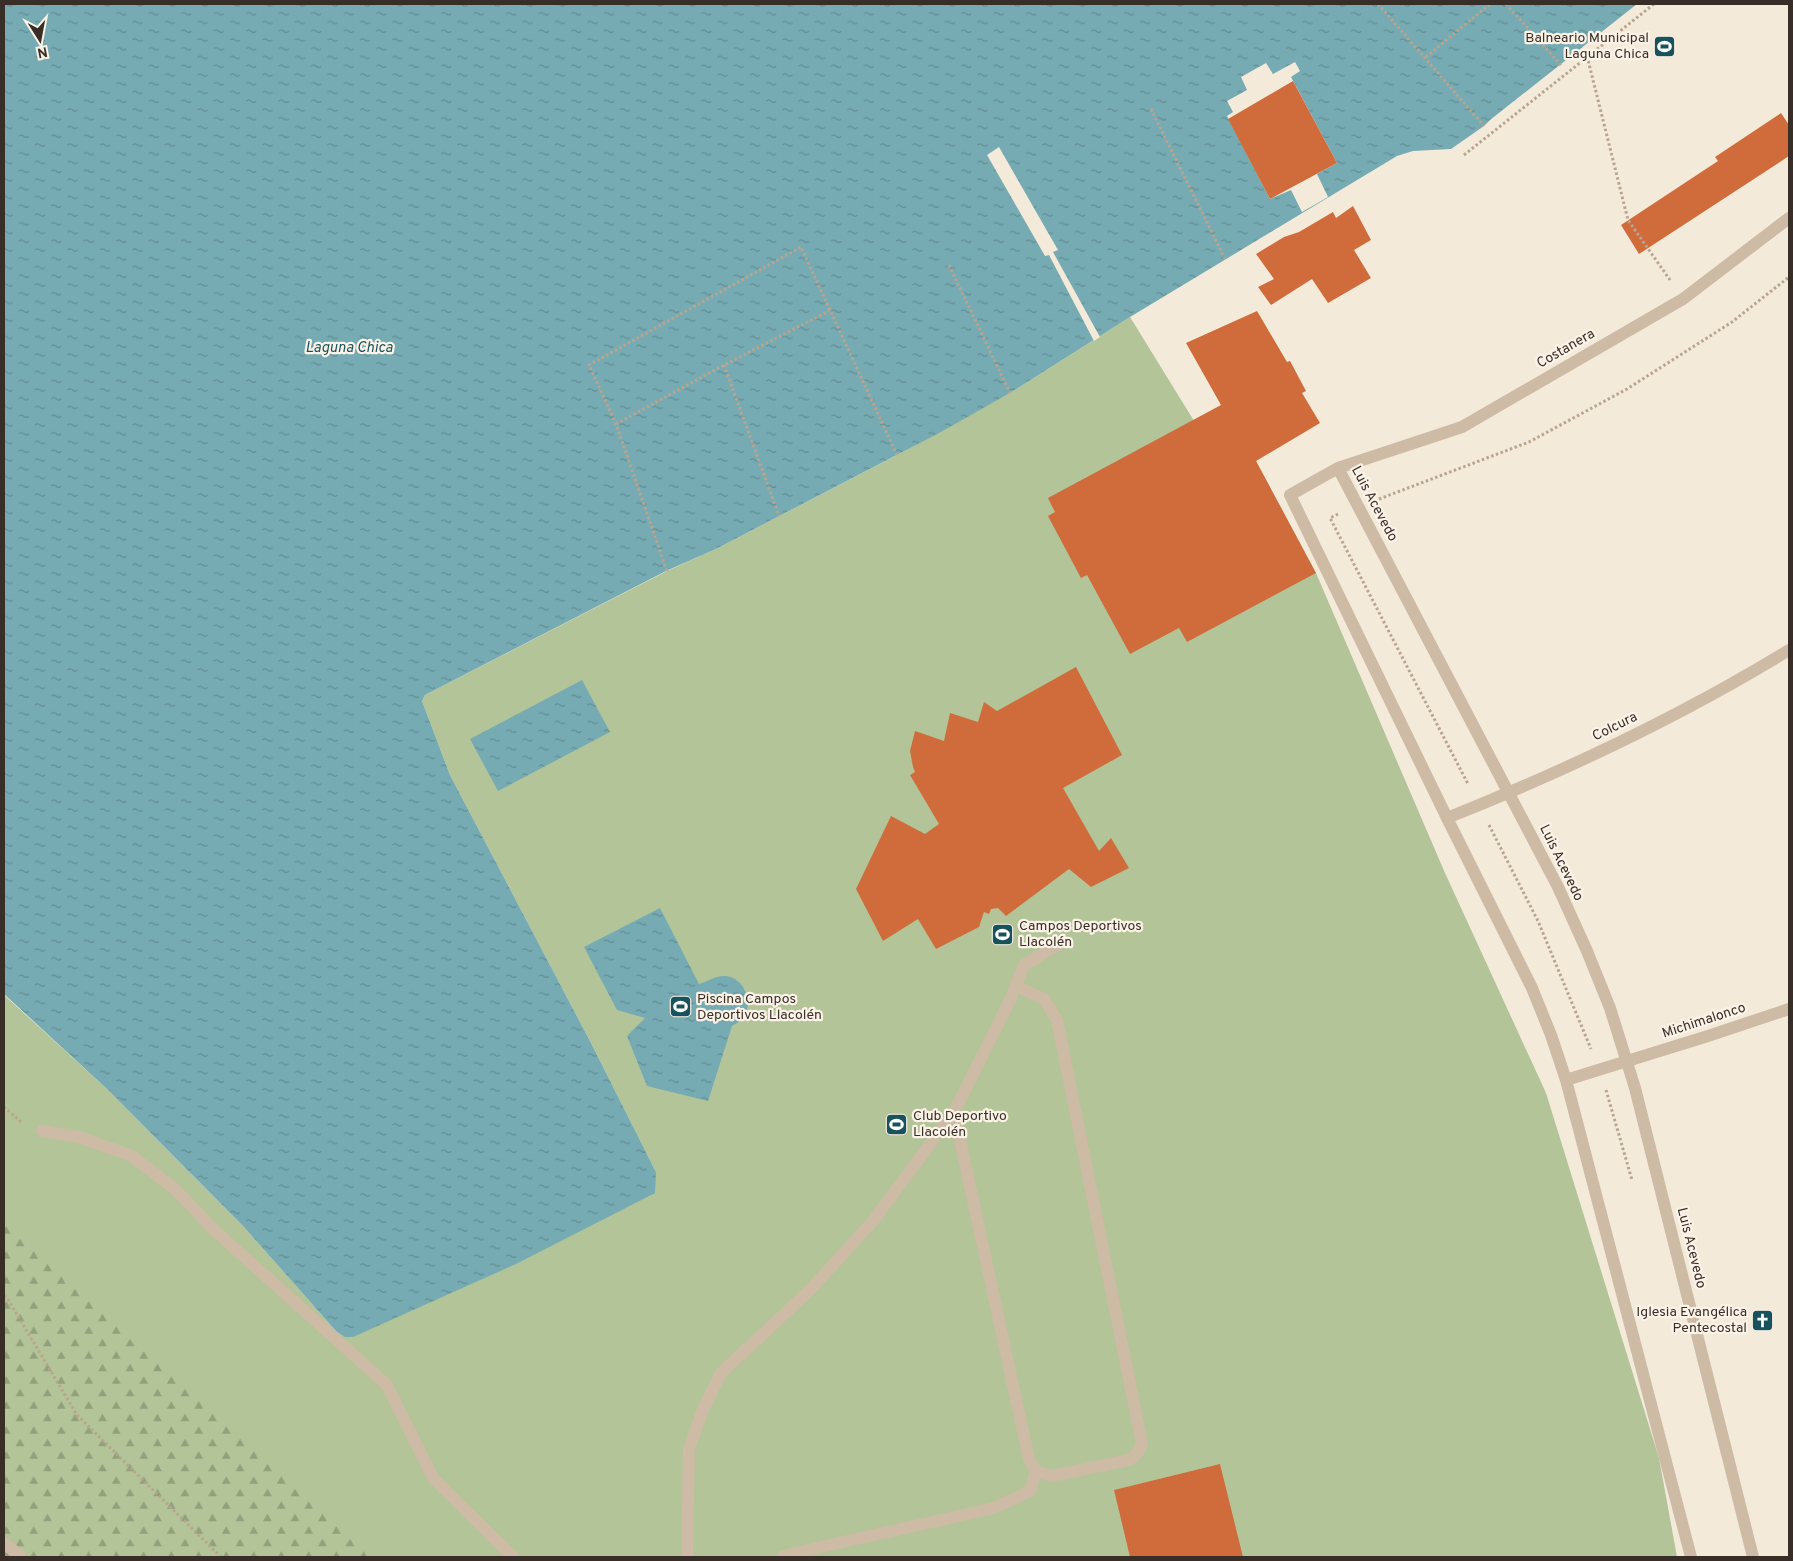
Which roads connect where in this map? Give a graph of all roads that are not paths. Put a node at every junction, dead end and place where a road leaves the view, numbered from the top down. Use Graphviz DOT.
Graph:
graph roads {
  1 [pos="1789,218"];
  2 [pos="1338,468"];
  3 [pos="1789,650"];
  4 [pos="1509,792"];
  5 [pos="1447,818"];
  6 [pos="1061,943"];
  7 [pos="1016,986"];
  8 [pos="1789,1008"];
  9 [pos="1628,1061"];
  10 [pos="1566,1080"];
  11 [pos="954,1112"];
  12 [pos="42,1131"];
  13 [pos="1036,1471"];
  14 [pos="4,1543"];
  15 [pos="21,1557"];
  16 [pos="513,1557"];
  17 [pos="687,1557"];
  18 [pos="782,1557"];
  19 [pos="1691,1557"];
  20 [pos="1753,1557"];
  1 -- 2 [label="street, Costanera"];
  2 -- 4 [label="street, Luis Acevedo"];
  2 -- 5 [label="street, Luis Acevedo"];
  3 -- 4 [label="street, Colcura"];
  4 -- 5 [label="street, Colcura"];
  4 -- 9 [label="street, Luis Acevedo"];
  5 -- 10 [label="street, Luis Acevedo"];
  6 -- 7 [label="street"];
  7 -- 11 [label="street"];
  7 -- 13 [label="street"];
  8 -- 9 [label="street, Michimalonco"];
  9 -- 10 [label="street, Michimalonco"];
  9 -- 20 [label="street, Luis Acevedo"];
  10 -- 19 [label="street, Luis Acevedo"];
  11 -- 13 [label="street"];
  11 -- 17 [label="street"];
  12 -- 16 [label="street"];
  13 -- 18 [label="street"];
  14 -- 15 [label="street"];
}
